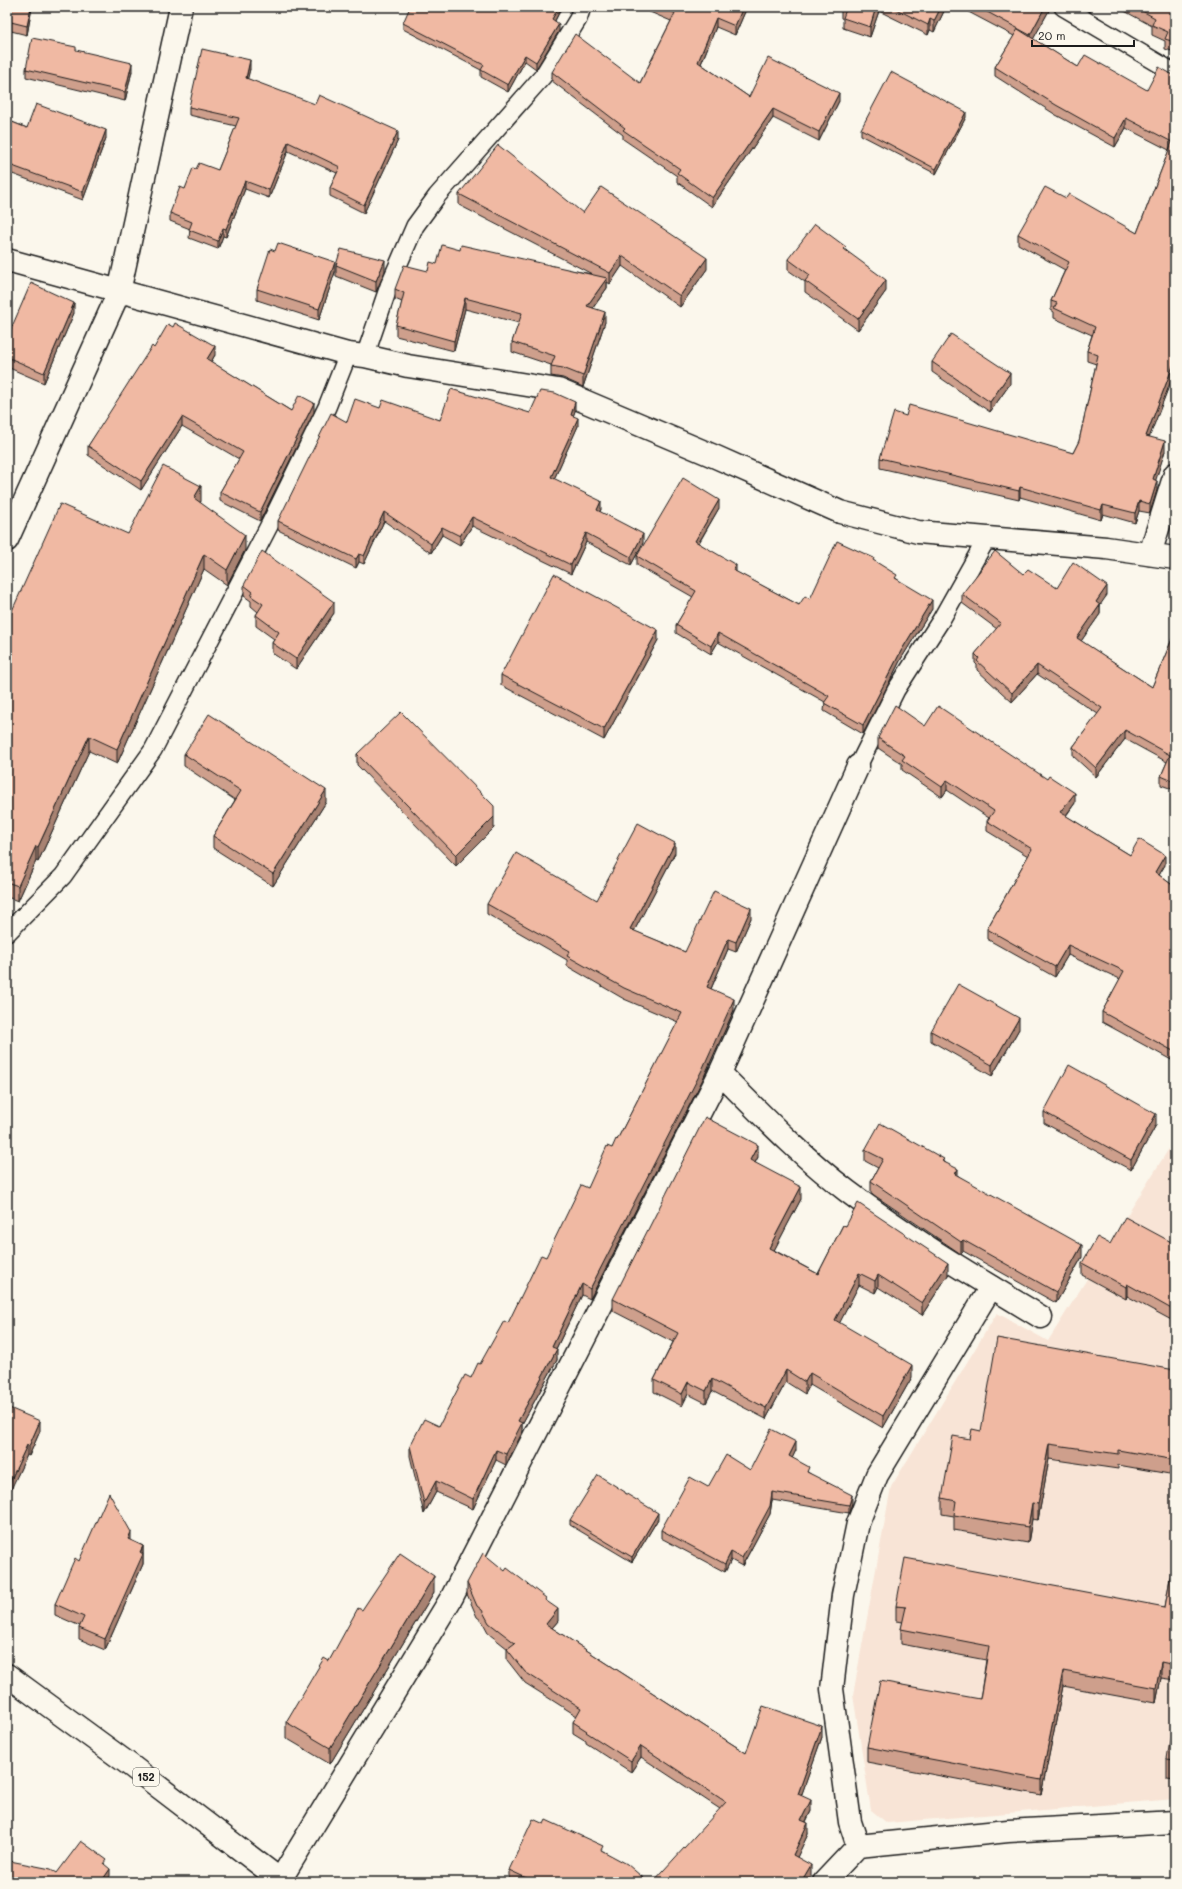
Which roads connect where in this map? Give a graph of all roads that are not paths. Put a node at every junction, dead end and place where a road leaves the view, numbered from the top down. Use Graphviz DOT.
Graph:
graph roads {
  1 [pos="181,7"];
  2 [pos="582,7"];
  3 [pos="1063,7"];
  4 [pos="1175,73"];
  5 [pos="7,260"];
  6 [pos="119,292"];
  7 [pos="357,355"];
  8 [pos="1175,474"];
  9 [pos="987,538"];
  10 [pos="7,540"];
  11 [pos="1150,554"];
  12 [pos="1175,558"];
  13 [pos="858,766"];
  14 [pos="7,933"];
  15 [pos="720,1073"];
  16 [pos="991,1287"];
  17 [pos="1041,1317"];
  18 [pos="7,1675"];
  19 [pos="1175,1822"];
  20 [pos="858,1846"];
  21 [pos="281,1881"];
  22 [pos="824,1882"];
  1 -- 6 [label="main road"];
  2 -- 7 [label="lane"];
  3 -- 4 [label="lane"];
  5 -- 6 [label="main road"];
  6 -- 7 [label="main road"];
  6 -- 10 [label="main road"];
  7 -- 9 [label="main road"];
  7 -- 14 [label="lane"];
  8 -- 11 [label="main road"];
  9 -- 11 [label="main road"];
  9 -- 13 [label="lane"];
  11 -- 12 [label="main road"];
  13 -- 15 [label="main road"];
  15 -- 16 [label="main road"];
  15 -- 21 [label="main road"];
  16 -- 17 [label="main road"];
  16 -- 20 [label="main road"];
  18 -- 21 [label="main road, 152"];
  19 -- 20 [label="main road"];
  20 -- 22 [label="main road"];
}
